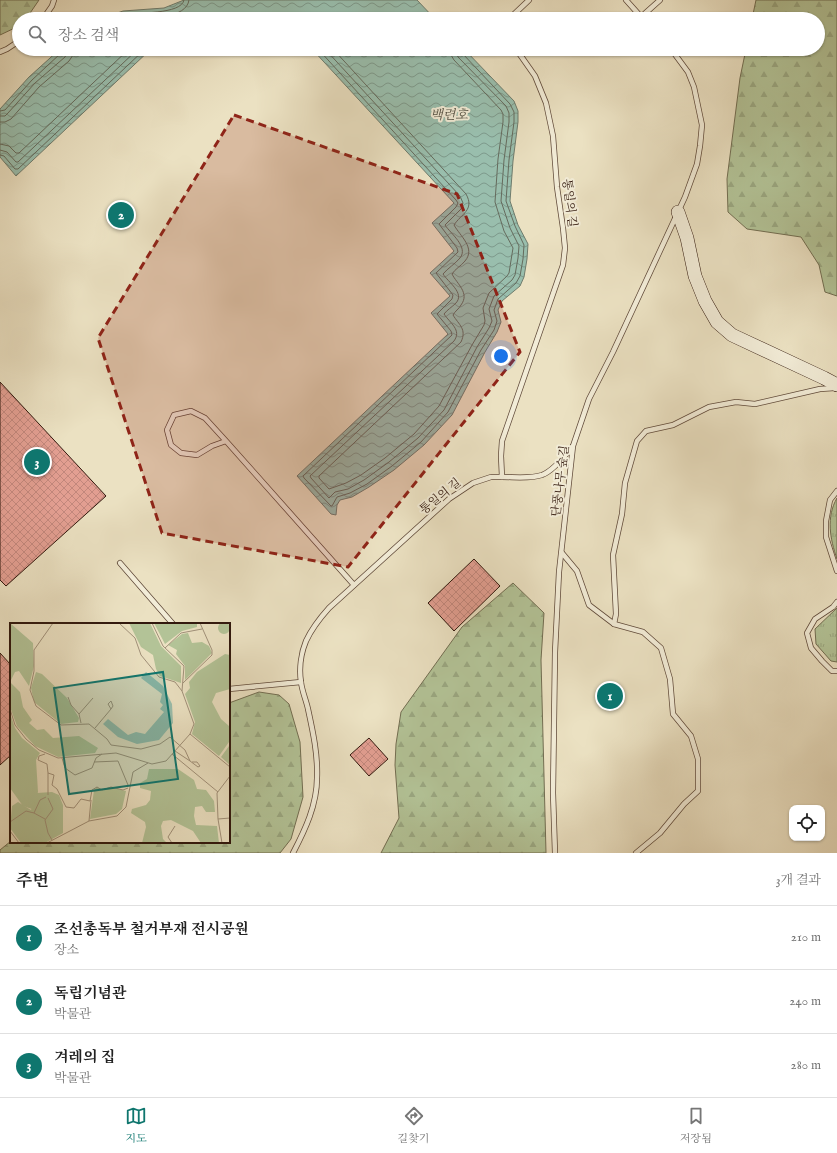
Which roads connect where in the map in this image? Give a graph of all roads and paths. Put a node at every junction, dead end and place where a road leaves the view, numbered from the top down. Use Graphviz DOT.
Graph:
graph roads {
  1 [pos="54,0"];
  2 [pos="529,0"];
  3 [pos="626,0"];
  4 [pos="660,0"];
  5 [pos="48,12"];
  6 [pos="516,12"];
  7 [pos="637,12"];
  8 [pos="648,12"];
  9 [pos="12,46"];
  10 [pos="0,52"];
  11 [pos="521,56"];
  12 [pos="676,56"];
  13 [pos="678,212"];
  14 [pos="837,387"];
  15 [pos="226,441"];
  16 [pos="573,446"];
  17 [pos="502,477"];
  18 [pos="837,491"];
  19 [pos="562,553"];
  20 [pos="120,563"];
  21 [pos="837,571"];
  22 [pos="354,585"];
  23 [pos="837,602"];
  24 [pos="172,623"];
  25 [pos="614,624"];
  26 [pos="837,671"];
  27 [pos="300,682"];
  28 [pos="230,688"];
  29 [pos="293,853"];
  30 [pos="555,853"];
  31 [pos="636,853"];
  1 -- 5 [label="lane"];
  2 -- 6 [label="lane"];
  3 -- 7 [label="lane"];
  4 -- 8 [label="lane"];
  9 -- 10 [label="lane"];
  11 -- 17 [label="lane, 통일의 길"];
  12 -- 13 [label="lane, 단풍나무 숲길"];
  13 -- 14 [label="street"];
  13 -- 16 [label="lane, 단풍나무 숲길"];
  14 -- 25 [label="lane"];
  15 -- 15 [label="lane"];
  15 -- 22 [label="lane"];
  16 -- 17 [label="lane"];
  16 -- 19 [label="lane, 단풍나무 숲길"];
  17 -- 22 [label="lane, 통일의 길"];
  18 -- 21 [label="lane"];
  19 -- 25 [label="lane"];
  19 -- 30 [label="lane, 단풍나무 숲길"];
  20 -- 24 [label="lane"];
  22 -- 27 [label="lane, 통일의 길"];
  23 -- 26 [label="lane"];
  25 -- 31 [label="lane"];
  27 -- 28 [label="lane"];
  27 -- 29 [label="lane, 통일의 길"];
}
